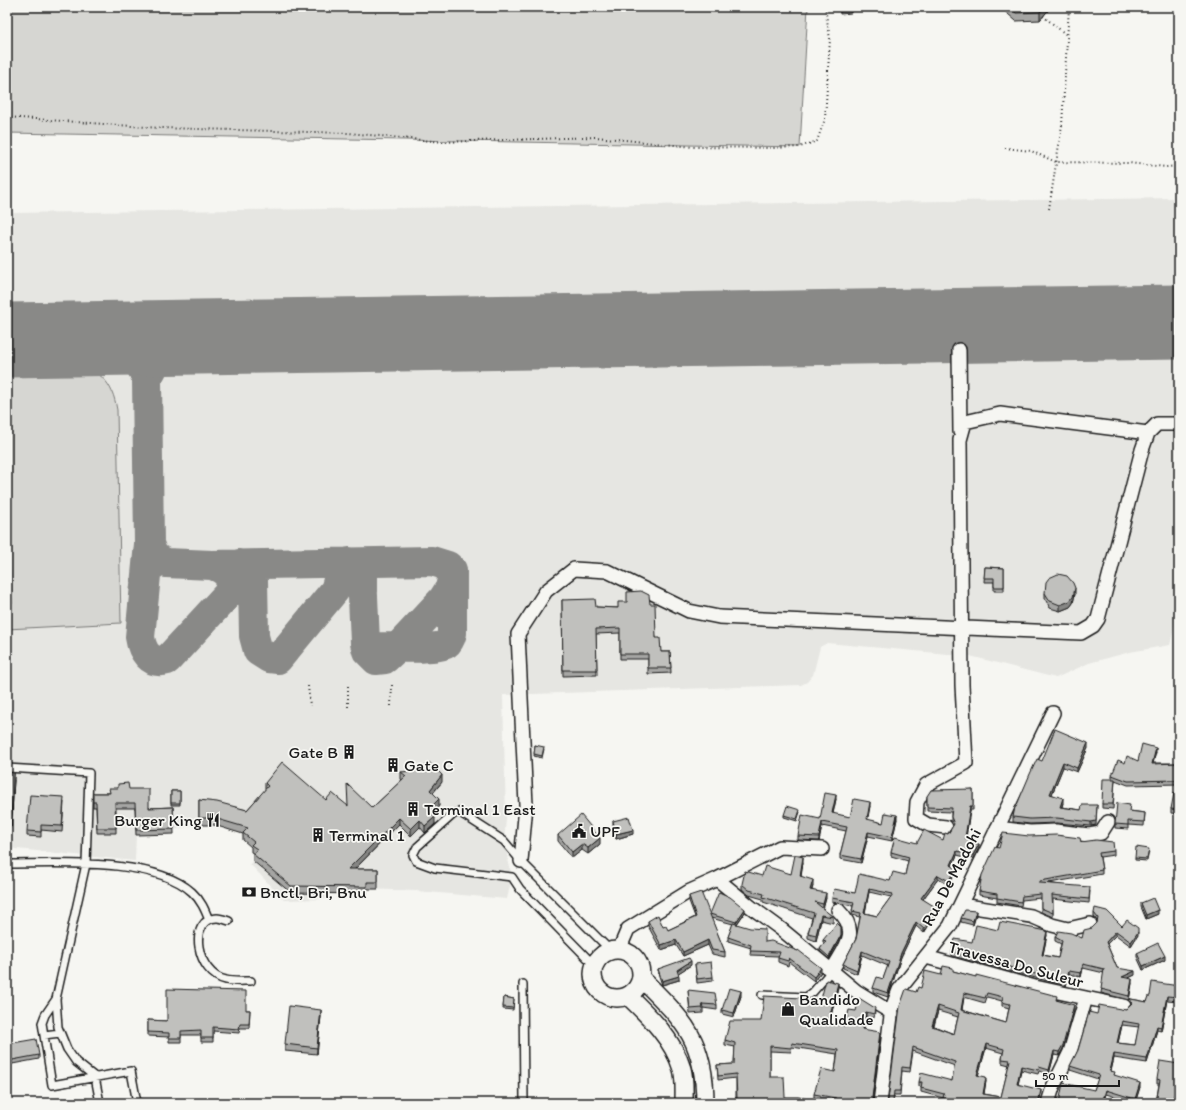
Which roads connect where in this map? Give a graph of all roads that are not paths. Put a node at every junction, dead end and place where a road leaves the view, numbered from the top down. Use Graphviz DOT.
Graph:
graph roads {
  1 [pos="959,350"];
  2 [pos="1179,424"];
  3 [pos="1148,433"];
  4 [pos="960,440"];
  5 [pos="962,628"];
  6 [pos="1053,713"];
  7 [pos="7,768"];
  8 [pos="1108,822"];
  9 [pos="946,828"];
  10 [pos="998,828"];
  11 [pos="822,849"];
  12 [pos="521,862"];
  13 [pos="7,864"];
  14 [pos="86,864"];
  15 [pos="717,879"];
  16 [pos="961,905"];
  17 [pos="838,910"];
  18 [pos="209,920"];
  19 [pos="229,921"];
  20 [pos="1090,924"];
  21 [pos="615,950"];
  22 [pos="926,957"];
  23 [pos="594,965"];
  24 [pos="832,970"];
  25 [pos="641,978"];
  26 [pos="251,981"];
  27 [pos="523,984"];
  28 [pos="762,994"];
  29 [pos="628,996"];
  30 [pos="1086,998"];
  31 [pos="56,999"];
  32 [pos="1124,1006"];
  33 [pos="892,1013"];
  34 [pos="60,1033"];
  35 [pos="44,1035"];
  36 [pos="95,1077"];
  37 [pos="100,1103"];
  38 [pos="136,1103"];
  39 [pos="524,1103"];
  40 [pos="684,1103"];
  41 [pos="705,1103"];
  42 [pos="880,1103"];
  43 [pos="1048,1103"];
  1 -- 4 [label="street"];
  2 -- 3 [label="street"];
  3 -- 4 [label="street"];
  3 -- 5 [label="street"];
  4 -- 5 [label="street"];
  5 -- 9 [label="street"];
  5 -- 12 [label="street"];
  6 -- 10 [label="street, Rua De Madohi"];
  7 -- 14 [label="lane"];
  8 -- 10 [label="street"];
  10 -- 16 [label="street, Rua De Madohi"];
  11 -- 15 [label="street"];
  12 -- 21 [label="lane"];
  12 -- 23 [label="lane"];
  13 -- 14 [label="lane"];
  14 -- 18 [label="lane"];
  14 -- 31 [label="lane"];
  15 -- 21 [label="street"];
  15 -- 24 [label="street"];
  16 -- 20 [label="street"];
  16 -- 22 [label="street, Rua De Madohi"];
  17 -- 24 [label="street"];
  18 -- 19 [label="lane"];
  18 -- 26 [label="lane"];
  21 -- 23 [label="street"];
  21 -- 25 [label="street"];
  22 -- 30 [label="street, Travessa Do Suleur"];
  22 -- 33 [label="street, Rua De Madohi"];
  23 -- 29 [label="street"];
  24 -- 28 [label="lane"];
  24 -- 33 [label="street"];
  25 -- 29 [label="street"];
  25 -- 41 [label="street"];
  27 -- 39 [label="lane"];
  29 -- 40 [label="street"];
  30 -- 32 [label="street"];
  30 -- 43 [label="street, Travessa Do Suleur"];
  31 -- 34 [label="lane"];
  31 -- 35 [label="lane"];
  33 -- 42 [label="street, Rua De Madohi"];
  34 -- 35 [label="lane"];
  34 -- 36 [label="lane"];
  35 -- 36 [label="lane"];
  36 -- 37 [label="lane"];
  36 -- 38 [label="lane"];
}
